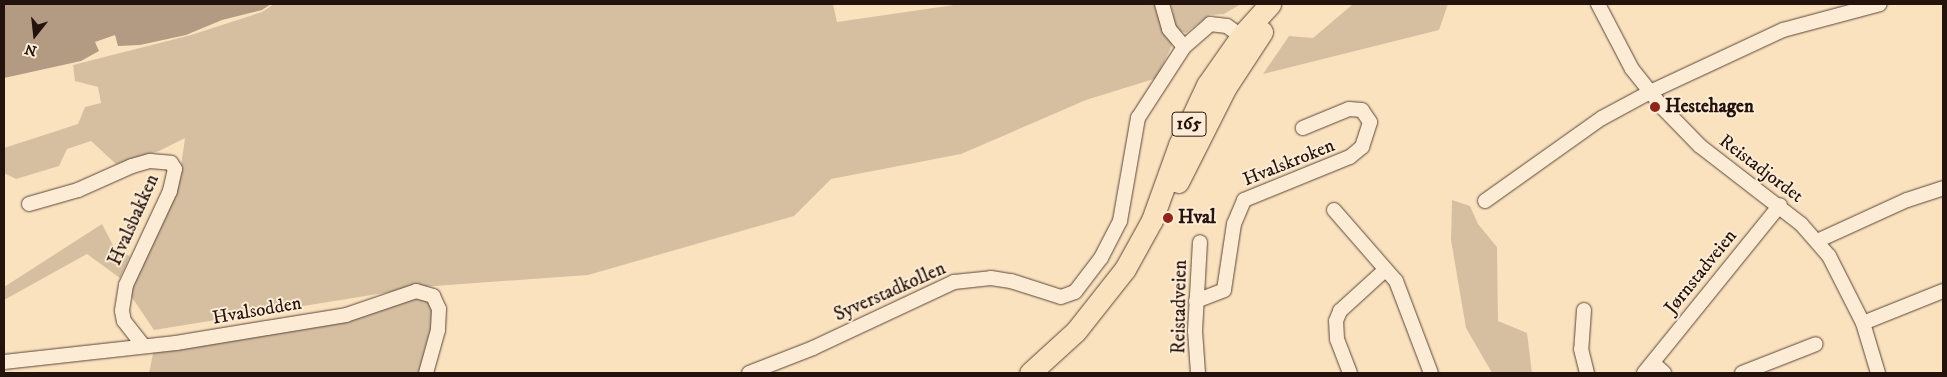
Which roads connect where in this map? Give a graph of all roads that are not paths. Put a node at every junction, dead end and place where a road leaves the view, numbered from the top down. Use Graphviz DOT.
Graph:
graph roads {
  1 [pos="1162,4"];
  2 [pos="1270,4"];
  3 [pos="1283,4"];
  4 [pos="1598,4"];
  5 [pos="1880,4"];
  6 [pos="1247,40"];
  7 [pos="1184,47"];
  8 [pos="1650,92"];
  9 [pos="1303,128"];
  10 [pos="1943,188"];
  11 [pos="1485,201"];
  12 [pos="29,204"];
  13 [pos="1780,206"];
  14 [pos="1334,210"];
  15 [pos="1817,241"];
  16 [pos="1200,242"];
  17 [pos="1386,270"];
  18 [pos="1943,291"];
  19 [pos="1196,301"];
  20 [pos="1584,310"];
  21 [pos="1863,323"];
  22 [pos="1816,344"];
  23 [pos="143,345"];
  24 [pos="4,362"];
  25 [pos="1648,368"];
  26 [pos="426,373"];
  27 [pos="749,373"];
  28 [pos="1030,373"];
  29 [pos="1198,373"];
  30 [pos="1350,373"];
  31 [pos="1431,373"];
  32 [pos="1587,373"];
  33 [pos="1664,373"];
  34 [pos="1742,373"];
  35 [pos="1878,373"];
  1 -- 7 [label="street"];
  2 -- 6 [label="main road, 165"];
  3 -- 6 [label="main road, 165"];
  4 -- 8 [label="street, Reistadjordet"];
  5 -- 8 [label="street"];
  6 -- 7 [label="street, Syverstadkollen"];
  6 -- 28 [label="main road, 165"];
  7 -- 27 [label="street, Syverstadkollen"];
  8 -- 11 [label="street"];
  8 -- 13 [label="street, Reistadjordet"];
  9 -- 19 [label="street, Hvalskroken"];
  10 -- 15 [label="street"];
  12 -- 23 [label="street, Hvalsbakken"];
  13 -- 15 [label="street, Reistadjordet"];
  13 -- 25 [label="street, Jørnstadveien"];
  14 -- 17 [label="street"];
  15 -- 21 [label="street, Reistadjordet"];
  16 -- 19 [label="street, Reistadveien"];
  17 -- 30 [label="street"];
  17 -- 31 [label="street"];
  18 -- 21 [label="street"];
  19 -- 29 [label="street, Reistadveien"];
  20 -- 32 [label="street"];
  21 -- 35 [label="street, Reistadjordet"];
  22 -- 34 [label="street"];
  23 -- 24 [label="street, Hvalsodden"];
  23 -- 26 [label="street, Hvalsodden"];
  25 -- 33 [label="street, Jørnstadveien"];
}
